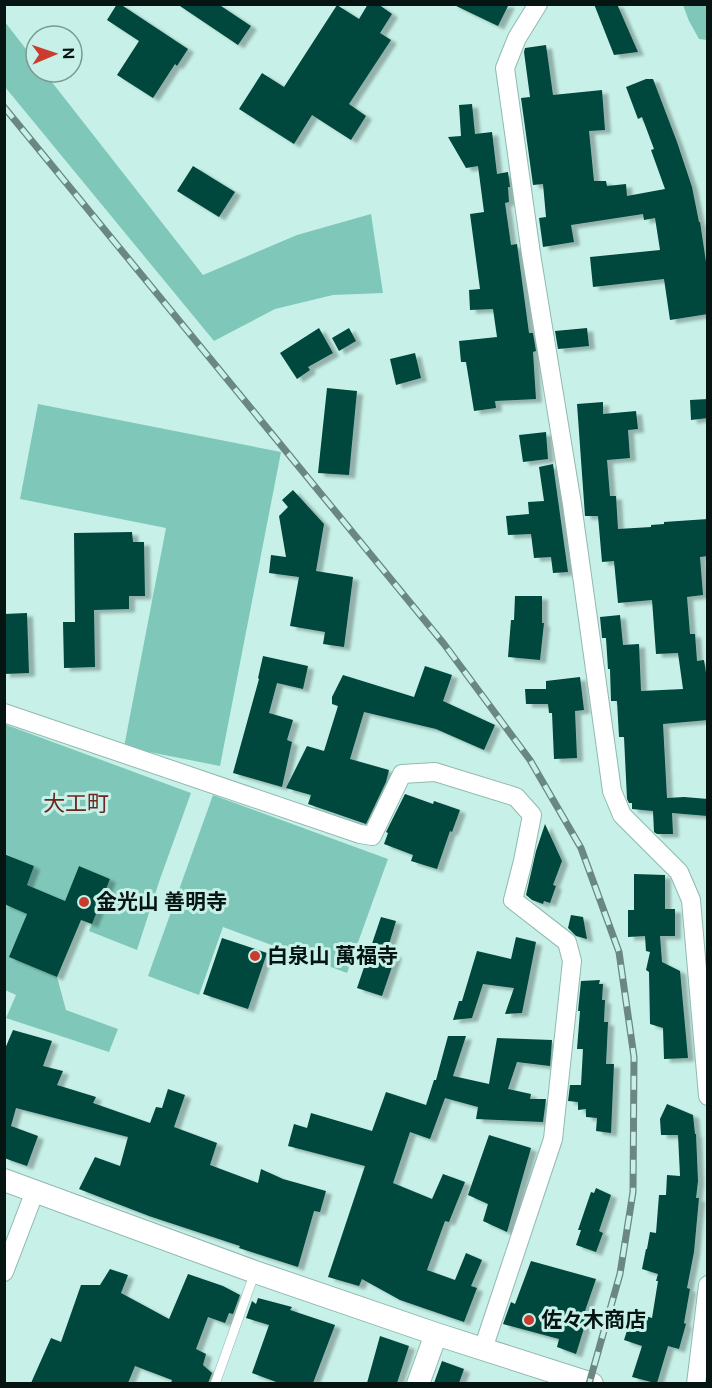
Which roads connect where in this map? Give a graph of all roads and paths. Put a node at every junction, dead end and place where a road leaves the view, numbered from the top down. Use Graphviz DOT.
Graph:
graph roads {
  1 [pos="538,4"];
  2 [pos="4,713"];
  3 [pos="708,1096"];
  4 [pos="4,1180"];
  5 [pos="35,1191"];
  6 [pos="4,1272"];
  7 [pos="255,1272"];
  8 [pos="708,1285"];
  9 [pos="436,1334"];
  10 [pos="483,1349"];
  11 [pos="215,1383"];
  12 [pos="418,1383"];
  13 [pos="592,1383"];
  14 [pos="696,1383"];
  1 -- 3 [label="street"];
  2 -- 10 [label="street"];
  4 -- 5 [label="street"];
  5 -- 6 [label="street"];
  5 -- 7 [label="street"];
  7 -- 9 [label="street"];
  7 -- 11 [label="lane"];
  8 -- 14 [label="street"];
  9 -- 10 [label="street"];
  9 -- 12 [label="street"];
  10 -- 13 [label="street"];
}
